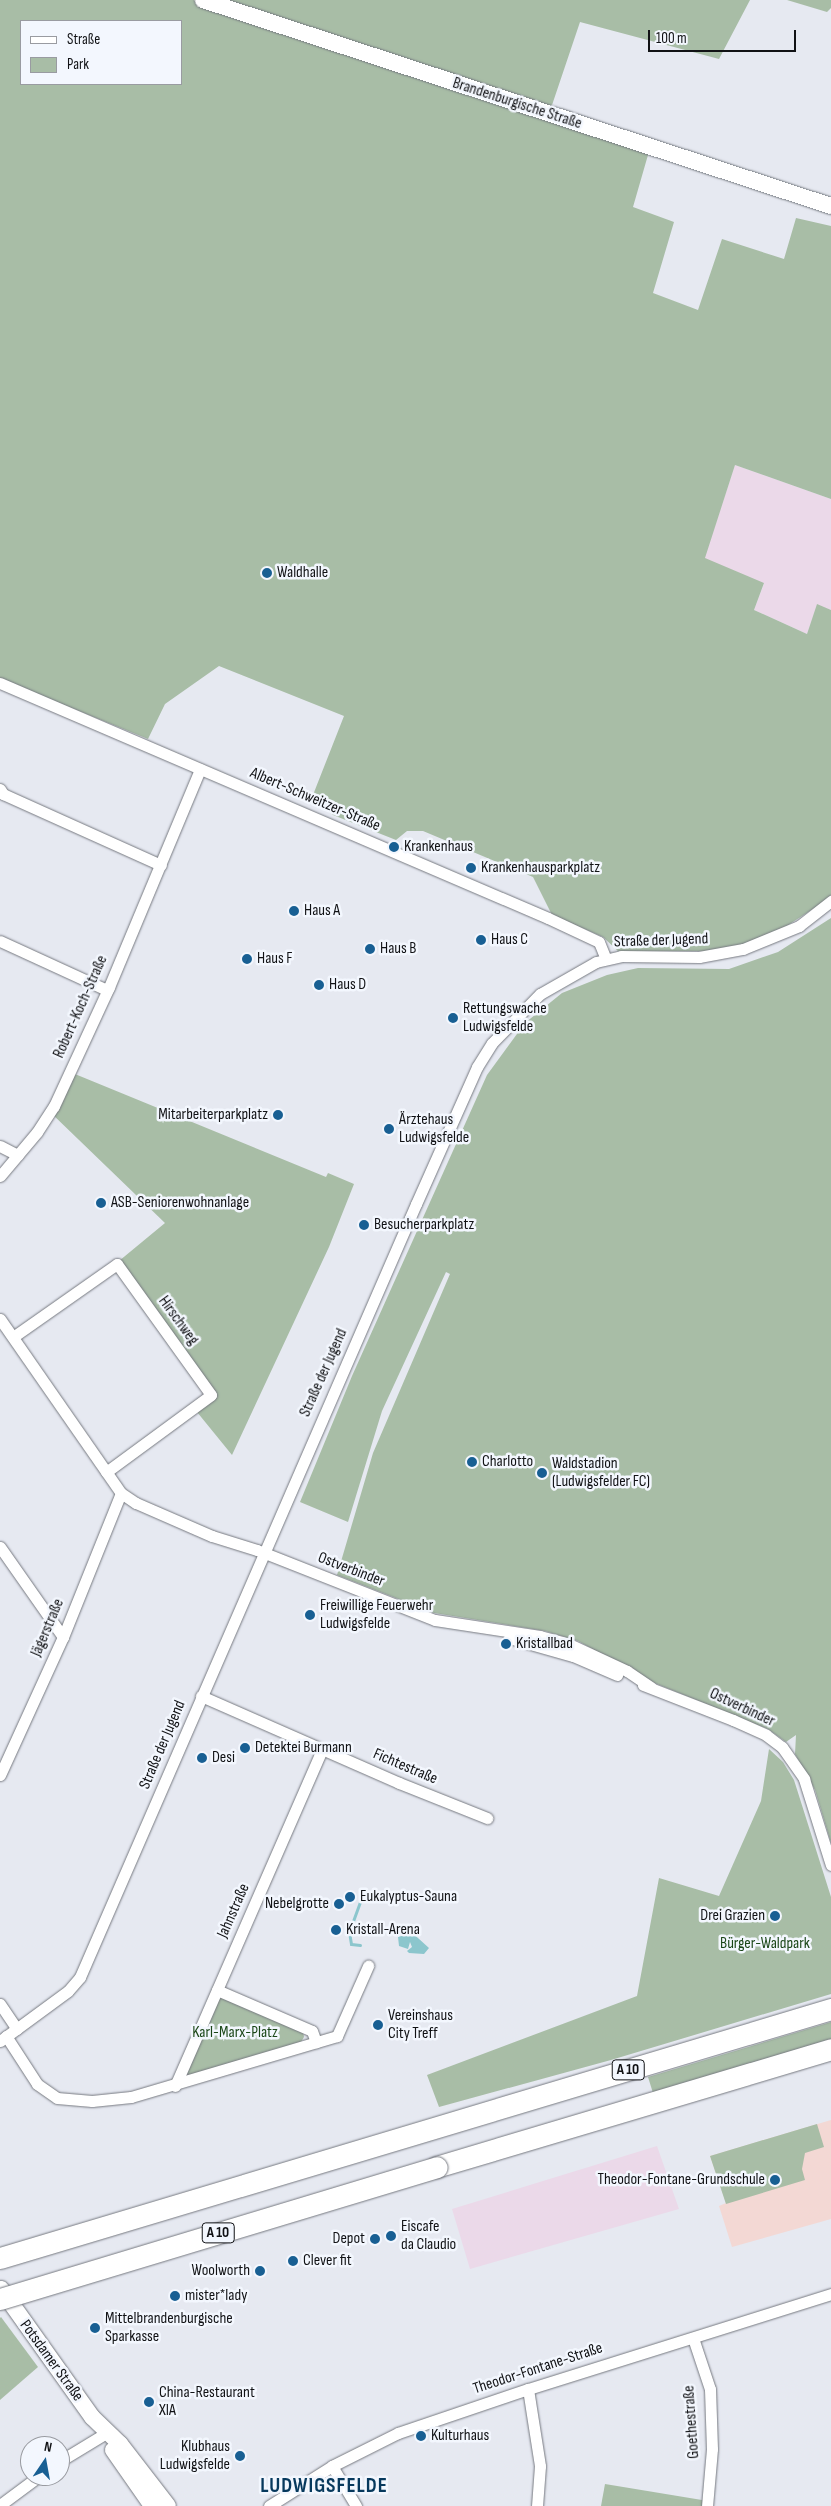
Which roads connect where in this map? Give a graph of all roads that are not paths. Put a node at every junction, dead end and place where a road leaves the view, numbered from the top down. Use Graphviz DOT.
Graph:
graph roads {
  1 [pos="203,0"];
  2 [pos="831,206"];
  3 [pos="0,683"];
  4 [pos="200,769"];
  5 [pos="0,789"];
  6 [pos="161,866"];
  7 [pos="831,901"];
  8 [pos="3,945"];
  9 [pos="606,959"];
  10 [pos="107,990"];
  11 [pos="0,1146"];
  12 [pos="18,1155"];
  13 [pos="0,1176"];
  14 [pos="0,1319"];
  15 [pos="13,1337"];
  16 [pos="106,1472"];
  17 [pos="122,1492"];
  18 [pos="0,1547"];
  19 [pos="264,1553"];
  20 [pos="63,1637"];
  21 [pos="201,1696"];
  22 [pos="322,1750"];
  23 [pos="1,1772"];
  24 [pos="487,1818"];
  25 [pos="831,1866"];
  26 [pos="368,1966"];
  27 [pos="217,1990"];
  28 [pos="0,2004"];
  29 [pos="831,2009"];
  30 [pos="17,2029"];
  31 [pos="3,2039"];
  32 [pos="316,2042"];
  33 [pos="831,2048"];
  34 [pos="175,2086"];
  35 [pos="0,2258"];
  36 [pos="0,2288"];
  37 [pos="831,2294"];
  38 [pos="0,2298"];
  39 [pos="693,2338"];
  40 [pos="528,2389"];
  41 [pos="106,2433"];
  42 [pos="70,2455"];
  43 [pos="332,2466"];
  44 [pos="26,2486"];
  45 [pos="0,2505"];
  46 [pos="152,2506"];
  47 [pos="168,2506"];
  48 [pos="269,2506"];
  49 [pos="356,2506"];
  50 [pos="537,2506"];
  51 [pos="708,2506"];
  1 -- 2 [label="street, Brandenburgische Straße"];
  3 -- 4 [label="street, Albert-Schweitzer-Straße"];
  4 -- 6 [label="street, Robert-Koch-Straße"];
  4 -- 9 [label="street, Albert-Schweitzer-Straße"];
  5 -- 6 [label="street"];
  6 -- 10 [label="street, Robert-Koch-Straße"];
  7 -- 9 [label="street, Straße der Jugend"];
  8 -- 10 [label="street"];
  9 -- 19 [label="street, Straße der Jugend"];
  10 -- 12 [label="street, Robert-Koch-Straße"];
  11 -- 12 [label="street"];
  12 -- 13 [label="street, Robert-Koch-Straße"];
  14 -- 15 [label="street"];
  15 -- 16 [label="street"];
  15 -- 16 [label="street, Hirschweg"];
  16 -- 17 [label="street"];
  17 -- 19 [label="street"];
  17 -- 20 [label="street, Jägerstraße"];
  18 -- 20 [label="street"];
  19 -- 21 [label="street, Straße der Jugend"];
  19 -- 25 [label="street, Ostverbinder"];
  20 -- 23 [label="street, Jägerstraße"];
  21 -- 22 [label="street, Fichtestraße"];
  21 -- 30 [label="street, Straße der Jugend"];
  22 -- 24 [label="street, Fichtestraße"];
  22 -- 27 [label="street, Jahnstraße"];
  26 -- 32 [label="street"];
  27 -- 32 [label="street"];
  27 -- 34 [label="street, Jahnstraße"];
  28 -- 30 [label="street"];
  29 -- 35 [label="highway, A 10"];
  30 -- 31 [label="street, Straße der Jugend"];
  31 -- 34 [label="street"];
  32 -- 34 [label="street"];
  33 -- 38 [label="highway, A 10, bridge"];
  36 -- 41 [label="street, Potsdamer Straße"];
  37 -- 39 [label="street, Theodor-Fontane-Straße"];
  39 -- 40 [label="street, Theodor-Fontane-Straße"];
  39 -- 51 [label="street, Goethestraße"];
  40 -- 43 [label="street, Theodor-Fontane-Straße"];
  40 -- 50 [label="street"];
  41 -- 42 [label="street"];
  41 -- 46 [label="street, Potsdamer Straße"];
  41 -- 47 [label="street, Potsdamer Straße"];
  43 -- 48 [label="street, Theodor-Fontane-Straße"];
  43 -- 49 [label="street"];
  44 -- 45 [label="street"];
}
